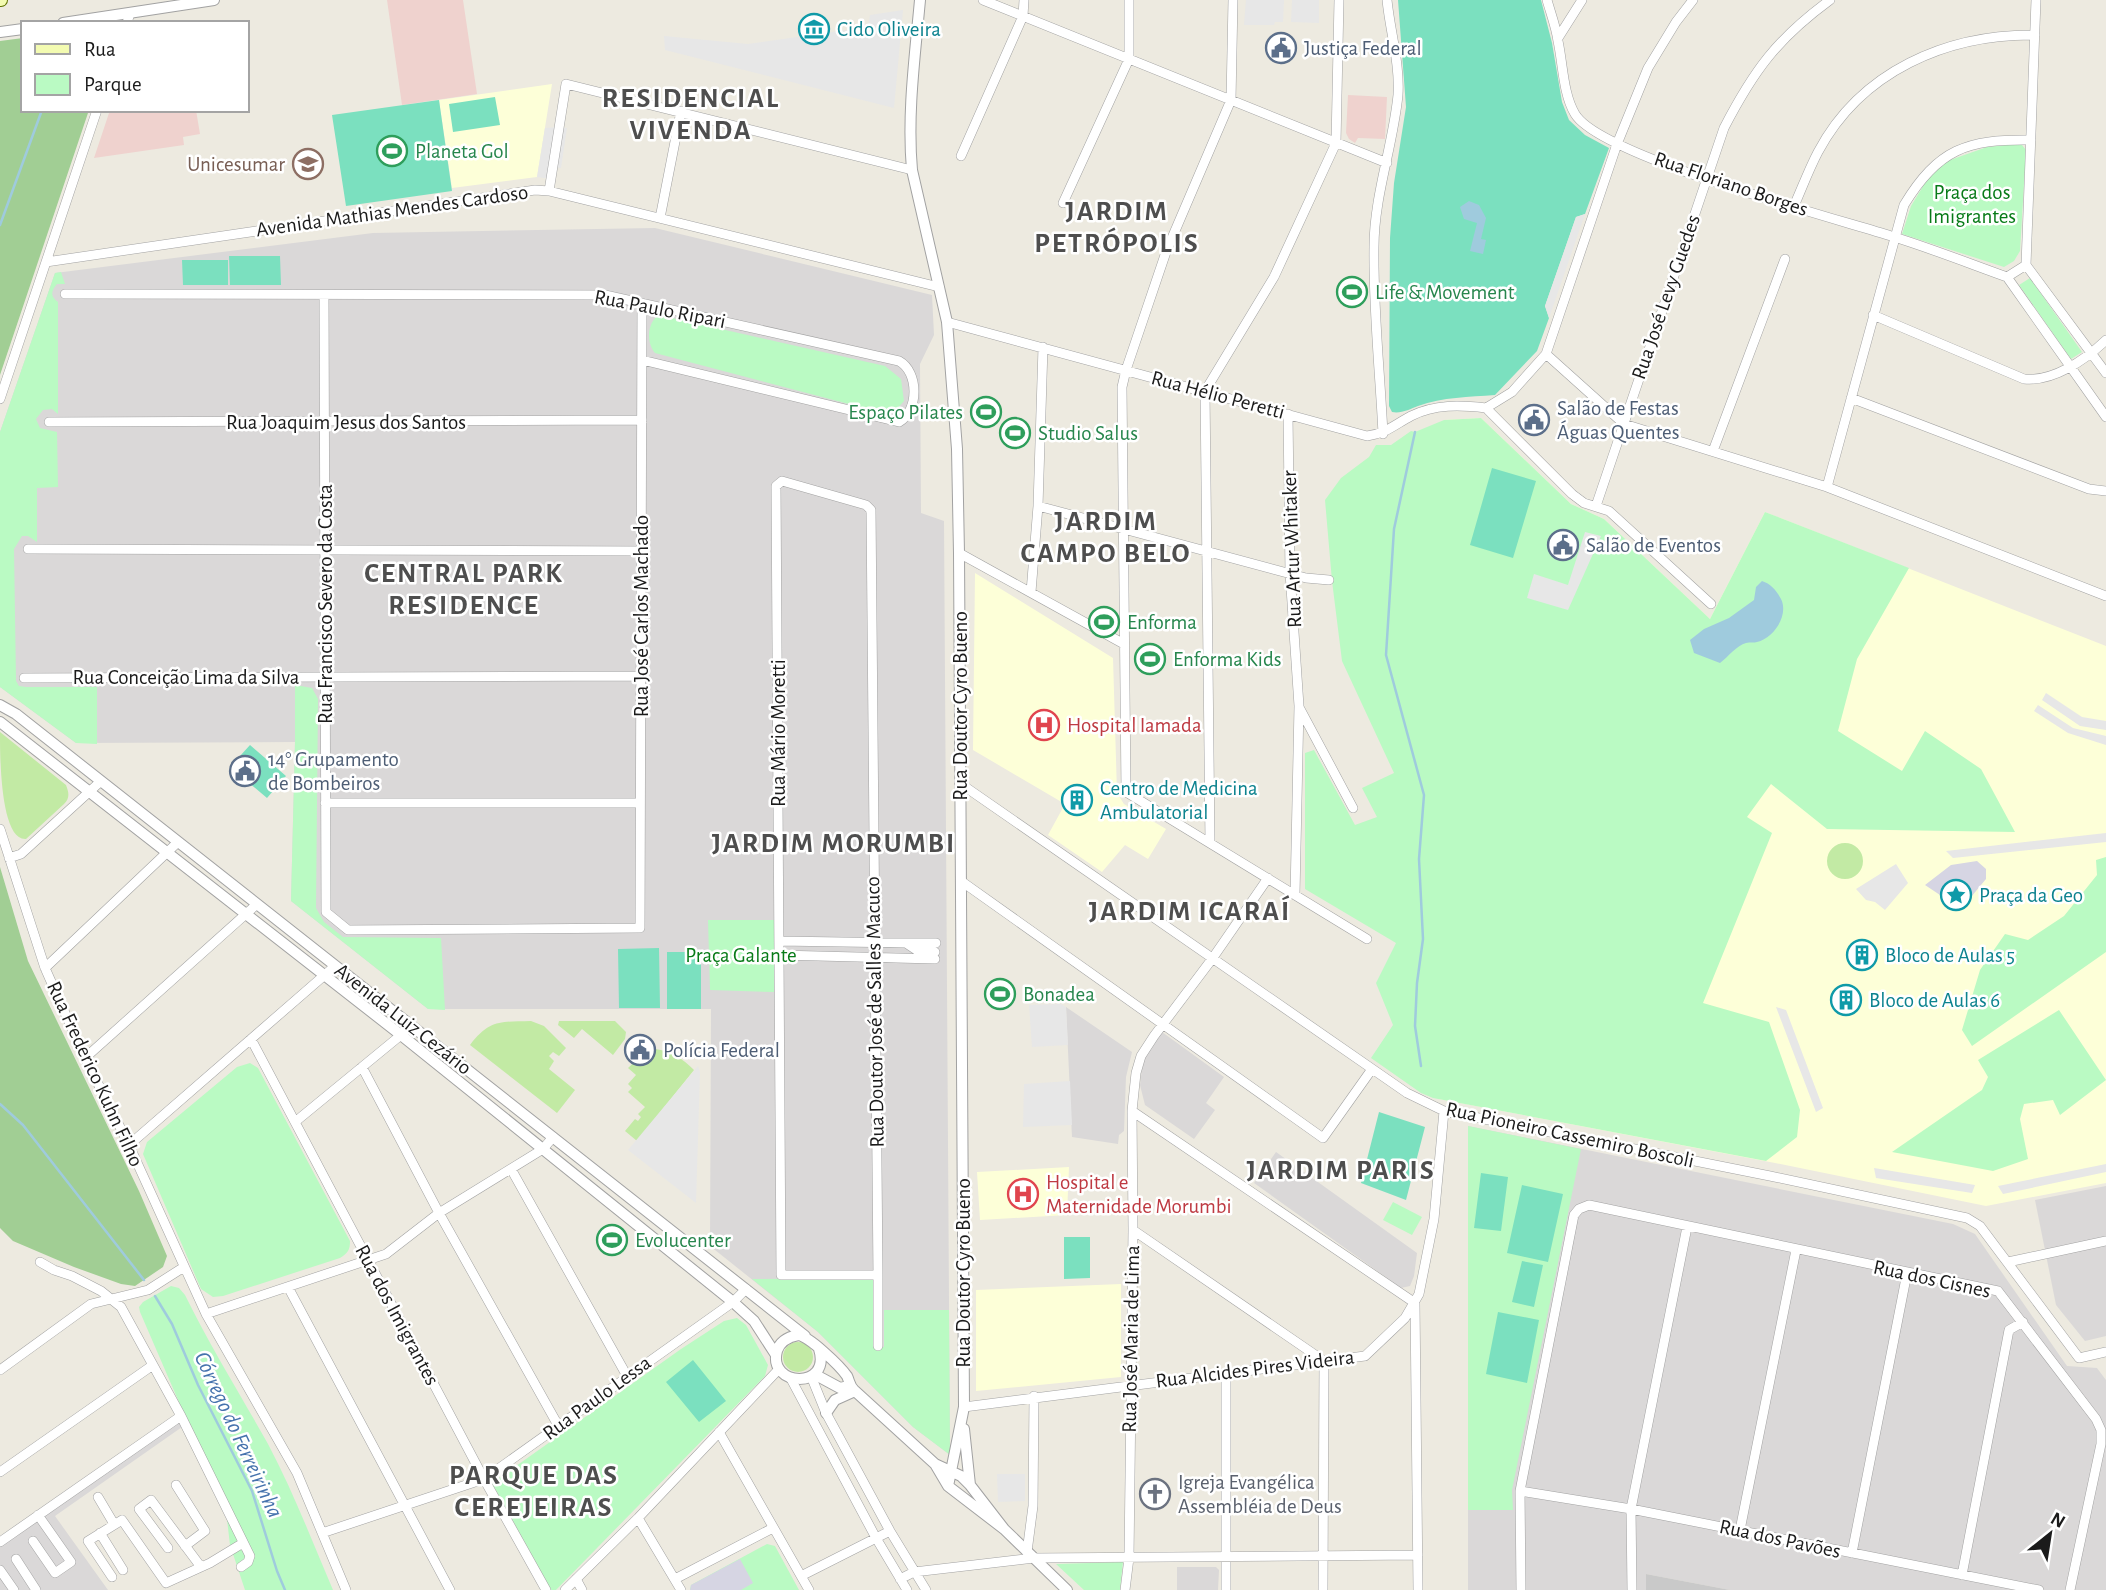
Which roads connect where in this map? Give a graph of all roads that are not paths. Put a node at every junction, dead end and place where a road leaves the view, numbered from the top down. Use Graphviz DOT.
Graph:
graph roads {
  1 [pos="214,0"];
  2 [pos="920,0"];
  3 [pos="983,0"];
  4 [pos="1024,0"];
  5 [pos="1129,0"];
  6 [pos="1233,0"];
  7 [pos="1339,0"];
  8 [pos="1387,0"];
  9 [pos="1547,0"];
  10 [pos="1582,0"];
  11 [pos="1693,0"];
  12 [pos="1830,0"];
  13 [pos="2036,0"];
  14 [pos="1023,16"];
  15 [pos="129,18"];
  16 [pos="89,21"];
  17 [pos="21,29"];
  18 [pos="0,32"];
  19 [pos="2035,35"];
  20 [pos="1558,38"];
  21 [pos="1129,59"];
  22 [pos="1231,100"];
  23 [pos="681,111"];
  24 [pos="96,112"];
  25 [pos="2031,140"];
  26 [pos="1336,143"];
  27 [pos="1617,144"];
  28 [pos="961,156"];
  29 [pos="1387,163"];
  30 [pos="912,170"];
  31 [pos="1706,178"];
  32 [pos="549,191"];
  33 [pos="1063,203"];
  34 [pos="1794,206"];
  35 [pos="660,218"];
  36 [pos="1895,237"];
  37 [pos="1785,259"];
  38 [pos="46,262"];
  39 [pos="2026,265"];
  40 [pos="2007,277"];
  41 [pos="939,287"];
  42 [pos="65,294"];
  43 [pos="324,295"];
  44 [pos="642,303"];
  45 [pos="1873,314"];
  46 [pos="947,322"];
  47 [pos="2106,340"];
  48 [pos="1043,347"];
  49 [pos="2092,353"];
  50 [pos="1546,354"];
  51 [pos="642,360"];
  52 [pos="2071,367"];
  53 [pos="1126,370"];
  54 [pos="2106,373"];
  55 [pos="1205,391"];
  56 [pos="1851,398"];
  57 [pos="0,399"];
  58 [pos="1486,408"];
  59 [pos="1288,414"];
  60 [pos="2106,417"];
  61 [pos="642,420"];
  62 [pos="49,422"];
  63 [pos="324,423"];
  64 [pos="1624,424"];
  65 [pos="1383,433"];
  66 [pos="1713,451"];
  67 [pos="776,486"];
  68 [pos="1827,487"];
  69 [pos="2106,491"];
  70 [pos="1038,506"];
  71 [pos="1596,506"];
  72 [pos="1124,529"];
  73 [pos="28,549"];
  74 [pos="325,551"];
  75 [pos="641,551"];
  76 [pos="1207,551"];
  77 [pos="959,553"];
  78 [pos="1290,573"];
  79 [pos="1329,580"];
  80 [pos="1031,592"];
  81 [pos="2106,596"];
  82 [pos="1711,604"];
  83 [pos="1125,644"];
  84 [pos="641,676"];
  85 [pos="325,677"];
  86 [pos="24,678"];
  87 [pos="0,705"];
  88 [pos="1299,706"];
  89 [pos="0,722"];
  90 [pos="101,781"];
  91 [pos="961,784"];
  92 [pos="90,791"];
  93 [pos="325,803"];
  94 [pos="640,803"];
  95 [pos="1353,808"];
  96 [pos="0,829"];
  97 [pos="178,842"];
  98 [pos="1210,843"];
  99 [pos="167,853"];
  100 [pos="9,858"];
  101 [pos="219,874"];
  102 [pos="1268,878"];
  103 [pos="961,881"];
  104 [pos="209,886"];
  105 [pos="1295,895"];
  106 [pos="257,904"];
  107 [pos="245,915"];
  108 [pos="640,928"];
  109 [pos="1367,939"];
  110 [pos="779,941"];
  111 [pos="817,941"];
  112 [pos="874,942"];
  113 [pos="779,955"];
  114 [pos="816,956"];
  115 [pos="875,957"];
  116 [pos="1212,959"];
  117 [pos="335,966"];
  118 [pos="45,968"];
  119 [pos="325,975"];
  120 [pos="1163,1024"];
  121 [pos="410,1025"];
  122 [pos="401,1035"];
  123 [pos="251,1039"];
  124 [pos="85,1058"];
  125 [pos="362,1068"];
  126 [pos="1372,1069"];
  127 [pos="1132,1111"];
  128 [pos="1444,1111"];
  129 [pos="295,1122"];
  130 [pos="553,1137"];
  131 [pos="129,1145"];
  132 [pos="543,1149"];
  133 [pos="511,1169"];
  134 [pos="439,1213"];
  135 [pos="1687,1227"];
  136 [pos="1133,1230"];
  137 [pos="2106,1241"];
  138 [pos="1796,1250"];
  139 [pos="368,1261"];
  140 [pos="40,1262"];
  141 [pos="2008,1262"];
  142 [pos="184,1267"];
  143 [pos="1907,1273"];
  144 [pos="877,1275"];
  145 [pos="288,1287"];
  146 [pos="746,1289"];
  147 [pos="111,1298"];
  148 [pos="733,1302"];
  149 [pos="1415,1303"];
  150 [pos="206,1314"];
  151 [pos="2023,1322"];
  152 [pos="805,1336"];
  153 [pos="878,1346"];
  154 [pos="819,1349"];
  155 [pos="2106,1352"];
  156 [pos="776,1355"];
  157 [pos="1324,1361"];
  158 [pos="152,1365"];
  159 [pos="779,1369"];
  160 [pos="0,1370"];
  161 [pos="1226,1373"];
  162 [pos="813,1375"];
  163 [pos="627,1376"];
  164 [pos="790,1378"];
  165 [pos="1130,1385"];
  166 [pos="852,1389"];
  167 [pos="1034,1396"];
  168 [pos="963,1412"];
  169 [pos="826,1413"];
  170 [pos="181,1416"];
  171 [pos="559,1426"];
  172 [pos="719,1432"];
  173 [pos="935,1464"];
  174 [pos="0,1472"];
  175 [pos="952,1472"];
  176 [pos="484,1479"];
  177 [pos="176,1485"];
  178 [pos="970,1485"];
  179 [pos="948,1486"];
  180 [pos="1520,1491"];
  181 [pos="958,1495"];
  182 [pos="98,1497"];
  183 [pos="405,1505"];
  184 [pos="1631,1509"];
  185 [pos="38,1515"];
  186 [pos="638,1518"];
  187 [pos="114,1524"];
  188 [pos="773,1528"];
  189 [pos="1004,1529"];
  190 [pos="1740,1530"];
  191 [pos="890,1531"];
  192 [pos="100,1533"];
  193 [pos="322,1533"];
  194 [pos="876,1538"];
  195 [pos="33,1541"];
  196 [pos="0,1542"];
  197 [pos="243,1543"];
  198 [pos="186,1546"];
  199 [pos="168,1548"];
  200 [pos="1852,1553"];
  201 [pos="1030,1555"];
  202 [pos="1418,1555"];
  203 [pos="1324,1556"];
  204 [pos="1228,1557"];
  205 [pos="16,1559"];
  206 [pos="1129,1559"];
  207 [pos="201,1567"];
  208 [pos="241,1567"];
  209 [pos="0,1570"];
  210 [pos="123,1570"];
  211 [pos="914,1572"];
  212 [pos="1962,1575"];
  213 [pos="801,1576"];
  214 [pos="112,1577"];
  215 [pos="576,1579"];
  216 [pos="675,1579"];
  217 [pos="900,1579"];
  218 [pos="14,1590"];
  219 [pos="36,1590"];
  220 [pos="346,1590"];
  221 [pos="450,1590"];
  222 [pos="546,1590"];
  223 [pos="565,1590"];
  224 [pos="582,1590"];
  225 [pos="681,1590"];
  226 [pos="809,1590"];
  227 [pos="907,1590"];
  228 [pos="926,1590"];
  229 [pos="1067,1590"];
  230 [pos="1125,1590"];
  231 [pos="1226,1590"];
  232 [pos="1323,1590"];
  233 [pos="1418,1590"];
  234 [pos="1521,1590"];
  235 [pos="1632,1590"];
  236 [pos="2039,1590"];
  237 [pos="2070,1590"];
  1 -- 15 [label="street"];
  2 -- 30 [label="street, Rua Doutor Cyro Bueno"];
  3 -- 14 [label="street"];
  4 -- 14 [label="street"];
  5 -- 21 [label="street"];
  6 -- 22 [label="street"];
  7 -- 26 [label="street"];
  8 -- 29 [label="street"];
  9 -- 20 [label="street, Rua Floriano Borges"];
  10 -- 20 [label="street"];
  11 -- 27 [label="street"];
  12 -- 31 [label="street, Rua José Levy Guedes"];
  13 -- 19 [label="street"];
  14 -- 21 [label="street"];
  14 -- 28 [label="street"];
  15 -- 16 [label="street"];
  17 -- 18 [label="street"];
  19 -- 25 [label="street"];
  19 -- 34 [label="street"];
  20 -- 27 [label="street, Rua Floriano Borges"];
  21 -- 22 [label="street"];
  21 -- 33 [label="street"];
  22 -- 26 [label="street"];
  22 -- 53 [label="street"];
  23 -- 30 [label="street"];
  23 -- 32 [label="street"];
  23 -- 35 [label="street"];
  24 -- 38 [label="street"];
  25 -- 36 [label="street"];
  25 -- 39 [label="street"];
  26 -- 29 [label="street"];
  26 -- 55 [label="street"];
  27 -- 31 [label="street, Rua Floriano Borges"];
  27 -- 50 [label="street"];
  29 -- 65 [label="street"];
  30 -- 41 [label="street, Rua Doutor Cyro Bueno"];
  31 -- 34 [label="street, Rua Floriano Borges"];
  31 -- 64 [label="street, Rua José Levy Guedes"];
  32 -- 35 [label="street, Avenida Mathias Mendes Cardoso"];
  32 -- 38 [label="street, Avenida Mathias Mendes Cardoso"];
  34 -- 36 [label="street, Rua Floriano Borges"];
  35 -- 41 [label="street, Avenida Mathias Mendes Cardoso"];
  36 -- 40 [label="street, Rua Floriano Borges"];
  36 -- 45 [label="street"];
  37 -- 66 [label="street"];
  38 -- 57 [label="street"];
  39 -- 40 [label="street"];
  39 -- 49 [label="street"];
  40 -- 52 [label="street"];
  41 -- 46 [label="street, Rua Doutor Cyro Bueno"];
  42 -- 43 [label="street, Rua Paulo Ripari"];
  43 -- 44 [label="street, Rua Paulo Ripari"];
  43 -- 63 [label="street, Rua Francisco Severo da Costa"];
  44 -- 51 [label="street, Rua José Carlos Machado"];
  44 -- 51 [label="street, Rua Paulo Ripari"];
  45 -- 52 [label="street"];
  45 -- 56 [label="street"];
  46 -- 48 [label="street, Rua Hélio Peretti"];
  46 -- 77 [label="street, Rua Doutor Cyro Bueno"];
  47 -- 49 [label="street"];
  48 -- 53 [label="street, Rua Hélio Peretti"];
  48 -- 70 [label="street"];
  49 -- 52 [label="street"];
  49 -- 54 [label="street"];
  50 -- 58 [label="street"];
  50 -- 64 [label="street"];
  51 -- 61 [label="street, Rua José Carlos Machado"];
  52 -- 60 [label="street"];
  53 -- 55 [label="street, Rua Hélio Peretti"];
  53 -- 72 [label="street"];
  55 -- 59 [label="street, Rua Hélio Peretti"];
  55 -- 76 [label="street"];
  56 -- 68 [label="street"];
  56 -- 69 [label="street"];
  58 -- 65 [label="street"];
  58 -- 71 [label="street"];
  59 -- 65 [label="street, Rua Hélio Peretti"];
  59 -- 78 [label="street, Rua Artur Whitaker"];
  61 -- 63 [label="street, Rua Joaquim Jesus dos Santos"];
  61 -- 75 [label="street, Rua José Carlos Machado"];
  62 -- 63 [label="street, Rua Joaquim Jesus dos Santos"];
  63 -- 74 [label="street, Rua Francisco Severo da Costa"];
  64 -- 66 [label="street"];
  64 -- 71 [label="street, Rua José Levy Guedes"];
  66 -- 68 [label="street"];
  67 -- 110 [label="street, Rua Mário Moretti"];
  67 -- 112 [label="street, Rua Doutor José de Salles Macuco"];
  68 -- 81 [label="street"];
  70 -- 72 [label="street"];
  70 -- 80 [label="street"];
  71 -- 82 [label="street"];
  72 -- 76 [label="street"];
  72 -- 83 [label="street"];
  73 -- 74 [label="street"];
  74 -- 75 [label="street"];
  74 -- 85 [label="street, Rua Francisco Severo da Costa"];
  75 -- 84 [label="street, Rua José Carlos Machado"];
  76 -- 78 [label="street"];
  76 -- 98 [label="street"];
  77 -- 80 [label="street"];
  77 -- 91 [label="street, Rua Doutor Cyro Bueno"];
  78 -- 79 [label="street"];
  78 -- 88 [label="street, Rua Artur Whitaker"];
  80 -- 83 [label="street"];
  83 -- 98 [label="street"];
  84 -- 85 [label="street, Rua Conceição Lima da Silva"];
  84 -- 94 [label="street, Rua José Carlos Machado"];
  85 -- 86 [label="street, Rua Conceição Lima da Silva"];
  85 -- 93 [label="street, Rua Francisco Severo da Costa"];
  87 -- 90 [label="street, Avenida Luiz Cezário"];
  88 -- 95 [label="street"];
  88 -- 105 [label="street, Rua Artur Whitaker"];
  89 -- 92 [label="street, Avenida Luiz Cezário"];
  90 -- 92 [label="street"];
  90 -- 97 [label="street, Avenida Luiz Cezário"];
  91 -- 103 [label="street, Rua Doutor Cyro Bueno"];
  91 -- 116 [label="street, Rua Pioneiro Cassemiro Boscoli"];
  92 -- 99 [label="street, Avenida Luiz Cezário"];
  92 -- 100 [label="street"];
  93 -- 94 [label="street"];
  93 -- 108 [label="street, Rua Francisco Severo da Costa"];
  94 -- 108 [label="street, Rua José Carlos Machado"];
  96 -- 100 [label="street, Rua Frederico Kuhn Filho"];
  97 -- 99 [label="street"];
  97 -- 101 [label="street, Avenida Luiz Cezário"];
  98 -- 102 [label="street"];
  99 -- 104 [label="street, Avenida Luiz Cezário"];
  99 -- 118 [label="street"];
  100 -- 118 [label="street, Rua Frederico Kuhn Filho"];
  101 -- 104 [label="street"];
  101 -- 106 [label="street, Avenida Luiz Cezário"];
  102 -- 105 [label="street"];
  102 -- 116 [label="street, Rua José Maria de Lima"];
  103 -- 120 [label="street"];
  103 -- 168 [label="street, Rua Doutor Cyro Bueno"];
  104 -- 107 [label="street, Avenida Luiz Cezário"];
  105 -- 109 [label="street"];
  106 -- 107 [label="street"];
  106 -- 117 [label="street, Avenida Luiz Cezário"];
  107 -- 119 [label="street, Avenida Luiz Cezário"];
  107 -- 124 [label="street"];
  110 -- 111 [label="street"];
  110 -- 113 [label="street, Rua Mário Moretti"];
  111 -- 112 [label="street"];
  111 -- 114 [label="street"];
  112 -- 115 [label="street, Rua Doutor José de Salles Macuco"];
  112 -- 115 [label="street"];
  113 -- 114 [label="street"];
  113 -- 144 [label="street, Rua Mário Moretti"];
  114 -- 115 [label="street"];
  115 -- 144 [label="street, Rua Doutor José de Salles Macuco"];
  116 -- 120 [label="street, Rua José Maria de Lima"];
  116 -- 126 [label="street, Rua Pioneiro Cassemiro Boscoli"];
  117 -- 119 [label="street"];
  117 -- 121 [label="street, Avenida Luiz Cezário"];
  118 -- 124 [label="street, Rua Frederico Kuhn Filho"];
  119 -- 122 [label="street, Avenida Luiz Cezário"];
  119 -- 123 [label="street"];
  120 -- 126 [label="street"];
  120 -- 127 [label="street, Rua José Maria de Lima"];
  121 -- 122 [label="street"];
  121 -- 130 [label="street, Avenida Luiz Cezário"];
  122 -- 125 [label="street"];
  122 -- 132 [label="street, Avenida Luiz Cezário"];
  123 -- 129 [label="street, Rua dos Imigrantes"];
  123 -- 131 [label="street"];
  124 -- 131 [label="street, Rua Frederico Kuhn Filho"];
  125 -- 129 [label="street"];
  125 -- 134 [label="street"];
  126 -- 128 [label="street, Rua Pioneiro Cassemiro Boscoli"];
  127 -- 136 [label="street, Rua José Maria de Lima"];
  127 -- 149 [label="street"];
  128 -- 141 [label="street, Rua Pioneiro Cassemiro Boscoli"];
  128 -- 149 [label="street, Rua Alcides Pires Videira"];
  129 -- 139 [label="street, Rua dos Imigrantes"];
  130 -- 132 [label="street"];
  130 -- 146 [label="street, Avenida Luiz Cezário"];
  131 -- 142 [label="street, Rua Frederico Kuhn Filho"];
  132 -- 133 [label="street"];
  132 -- 148 [label="street, Avenida Luiz Cezário"];
  133 -- 134 [label="street"];
  133 -- 163 [label="street"];
  134 -- 139 [label="street"];
  134 -- 171 [label="street"];
  135 -- 138 [label="street, Rua dos Cisnes"];
  135 -- 180 [label="street, Rua dos Cisnes"];
  135 -- 184 [label="street"];
  136 -- 157 [label="street"];
  136 -- 165 [label="street, Rua José Maria de Lima"];
  137 -- 141 [label="street"];
  138 -- 143 [label="street, Rua dos Cisnes"];
  138 -- 190 [label="street"];
  139 -- 145 [label="street"];
  139 -- 176 [label="street, Rua dos Imigrantes"];
  140 -- 147 [label="street"];
  141 -- 155 [label="street, Rua Pioneiro Cassemiro Boscoli"];
  142 -- 147 [label="street"];
  142 -- 150 [label="street, Rua Frederico Kuhn Filho"];
  143 -- 151 [label="street, Rua dos Cisnes"];
  143 -- 200 [label="street"];
  144 -- 153 [label="street, Rua Doutor José de Salles Macuco"];
  145 -- 150 [label="street"];
  145 -- 183 [label="street"];
  146 -- 148 [label="street, Rua Paulo Lessa"];
  146 -- 152 [label="street, Avenida Luiz Cezário"];
  147 -- 158 [label="street"];
  147 -- 160 [label="street"];
  148 -- 156 [label="street, Avenida Luiz Cezário"];
  148 -- 163 [label="street, Rua Paulo Lessa"];
  149 -- 157 [label="street, Rua Alcides Pires Videira"];
  149 -- 202 [label="street"];
  150 -- 193 [label="street, Rua Frederico Kuhn Filho"];
  151 -- 212 [label="street"];
  151 -- 237 [label="street, Rua dos Cisnes"];
  152 -- 154 [label="street"];
  152 -- 156 [label="street"];
  154 -- 162 [label="street"];
  154 -- 166 [label="street"];
  156 -- 159 [label="street"];
  157 -- 161 [label="street, Rua Alcides Pires Videira"];
  157 -- 203 [label="street"];
  158 -- 170 [label="street"];
  158 -- 174 [label="street"];
  159 -- 164 [label="street"];
  159 -- 172 [label="street"];
  161 -- 165 [label="street, Rua Alcides Pires Videira"];
  161 -- 204 [label="street"];
  162 -- 164 [label="street"];
  162 -- 166 [label="street"];
  162 -- 169 [label="street"];
  163 -- 171 [label="street, Rua Paulo Lessa"];
  164 -- 194 [label="street"];
  165 -- 167 [label="street, Rua Alcides Pires Videira"];
  165 -- 206 [label="street, Rua José Maria de Lima"];
  166 -- 169 [label="street"];
  166 -- 173 [label="street"];
  167 -- 168 [label="street, Rua Alcides Pires Videira"];
  167 -- 201 [label="street"];
  168 -- 175 [label="street, Rua Doutor Cyro Bueno"];
  168 -- 178 [label="street, Rua Doutor Cyro Bueno"];
  169 -- 191 [label="street"];
  170 -- 185 [label="street"];
  170 -- 197 [label="street"];
  171 -- 176 [label="street, Rua Paulo Lessa"];
  172 -- 186 [label="street"];
  172 -- 188 [label="street"];
  173 -- 175 [label="street"];
  173 -- 179 [label="street"];
  175 -- 178 [label="street"];
  175 -- 179 [label="street, Rua Doutor Cyro Bueno"];
  176 -- 183 [label="street, Rua Paulo Lessa"];
  176 -- 222 [label="street, Rua dos Imigrantes"];
  177 -- 198 [label="street"];
  178 -- 181 [label="street"];
  178 -- 189 [label="street"];
  179 -- 181 [label="street"];
  180 -- 184 [label="street, Rua dos Pavões"];
  180 -- 234 [label="street"];
  181 -- 189 [label="street"];
  182 -- 187 [label="street"];
  183 -- 193 [label="street, Rua Paulo Lessa"];
  183 -- 221 [label="street"];
  184 -- 190 [label="street, Rua dos Pavões"];
  184 -- 235 [label="street"];
  185 -- 195 [label="street"];
  185 -- 196 [label="street"];
  186 -- 215 [label="street"];
  186 -- 216 [label="street"];
  187 -- 192 [label="street"];
  187 -- 207 [label="street"];
  188 -- 213 [label="street"];
  188 -- 216 [label="street"];
  189 -- 201 [label="street"];
  190 -- 200 [label="street, Rua dos Pavões"];
  191 -- 194 [label="street"];
  191 -- 211 [label="street"];
  192 -- 210 [label="street"];
  192 -- 214 [label="street"];
  193 -- 220 [label="street, Rua Frederico Kuhn Filho"];
  194 -- 213 [label="street"];
  194 -- 217 [label="street"];
  197 -- 207 [label="street"];
  197 -- 208 [label="street"];
  198 -- 199 [label="street"];
  198 -- 207 [label="street"];
  200 -- 212 [label="street, Rua dos Pavões"];
  201 -- 206 [label="street"];
  201 -- 211 [label="street"];
  201 -- 229 [label="street"];
  202 -- 203 [label="street"];
  202 -- 233 [label="street"];
  203 -- 204 [label="street"];
  203 -- 232 [label="street"];
  204 -- 206 [label="street"];
  204 -- 231 [label="street"];
  205 -- 219 [label="street"];
  206 -- 230 [label="street, Rua José Maria de Lima"];
  209 -- 218 [label="street"];
  211 -- 217 [label="street"];
  211 -- 228 [label="street"];
  212 -- 236 [label="street, Rua dos Pavões"];
  213 -- 226 [label="street"];
  215 -- 223 [label="street"];
  215 -- 224 [label="street"];
  216 -- 225 [label="street"];
  217 -- 227 [label="street"];
}
